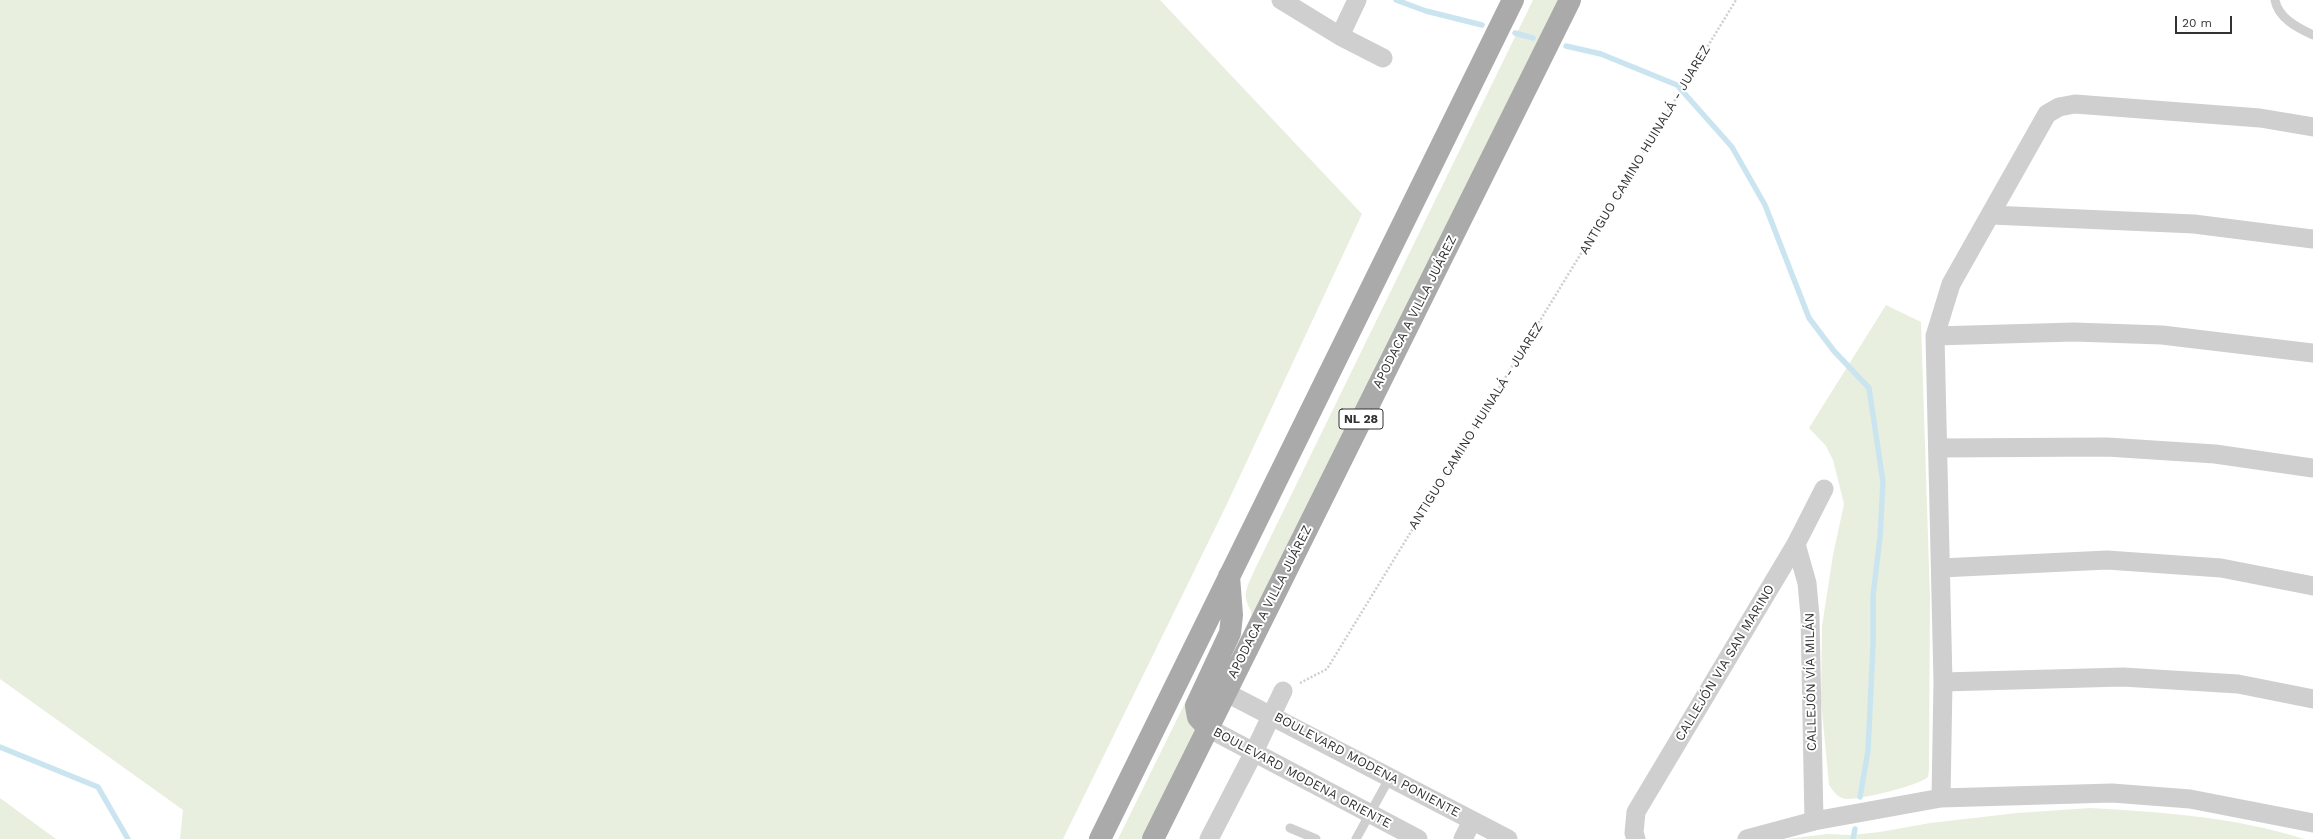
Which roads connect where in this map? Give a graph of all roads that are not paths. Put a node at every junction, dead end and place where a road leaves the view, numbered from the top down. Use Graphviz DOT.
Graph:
graph roads {
  1 [pos="1281,0"];
  2 [pos="1357,0"];
  3 [pos="1513,0"];
  4 [pos="1570,0"];
  5 [pos="2275,0"];
  6 [pos="2313,35"];
  7 [pos="1340,36"];
  8 [pos="1383,58"];
  9 [pos="2313,127"];
  10 [pos="1992,215"];
  11 [pos="2313,239"];
  12 [pos="1935,336"];
  13 [pos="2313,353"];
  14 [pos="1938,448"];
  15 [pos="2313,468"];
  16 [pos="1824,490"];
  17 [pos="1796,544"];
  18 [pos="1941,568"];
  19 [pos="1229,575"];
  20 [pos="2313,586"];
  21 [pos="1943,682"];
  22 [pos="1283,691"];
  23 [pos="1225,692"];
  24 [pos="2313,699"];
  25 [pos="1272,715"];
  26 [pos="1208,728"];
  27 [pos="1254,752"];
  28 [pos="1390,777"];
  29 [pos="1941,798"];
  30 [pos="1370,814"];
  31 [pos="1472,821"];
  32 [pos="1814,821"];
  33 [pos="2313,823"];
  34 [pos="1290,828"];
  35 [pos="1100,839"];
  36 [pos="1153,839"];
  37 [pos="1209,839"];
  38 [pos="1316,839"];
  39 [pos="1356,839"];
  40 [pos="1418,839"];
  41 [pos="1463,839"];
  42 [pos="1508,839"];
  43 [pos="1636,839"];
  44 [pos="1747,839"];
  1 -- 7 [label="street"];
  2 -- 7 [label="street"];
  3 -- 19 [label="main road"];
  4 -- 23 [label="main road, APODACA A VILLA JUÁREZ / NL 28"];
  5 -- 6 [label="lane"];
  7 -- 8 [label="street"];
  9 -- 10 [label="street"];
  10 -- 11 [label="street"];
  10 -- 12 [label="street"];
  12 -- 13 [label="street"];
  12 -- 14 [label="street"];
  14 -- 15 [label="street"];
  14 -- 18 [label="street"];
  16 -- 17 [label="street, CALLEJÓN VIA SAN MARINO"];
  17 -- 32 [label="street, CALLEJÓN VÍA MILÁN"];
  17 -- 43 [label="street, CALLEJÓN VIA SAN MARINO"];
  18 -- 20 [label="street"];
  18 -- 21 [label="street"];
  19 -- 26 [label="main road"];
  19 -- 35 [label="main road"];
  21 -- 24 [label="street"];
  21 -- 29 [label="street"];
  22 -- 25 [label="street"];
  23 -- 25 [label="street, BOULEVARD MODENA PONIENTE"];
  23 -- 26 [label="main road, APODACA A VILLA JUÁREZ / NL 28"];
  25 -- 27 [label="street"];
  25 -- 28 [label="street, BOULEVARD MODENA PONIENTE"];
  26 -- 27 [label="street, BOULEVARD MODENA ORIENTE"];
  26 -- 36 [label="main road, APODACA A VILLA JUÁREZ / NL 28"];
  27 -- 30 [label="street, BOULEVARD MODENA ORIENTE"];
  27 -- 37 [label="street"];
  28 -- 30 [label="lane"];
  28 -- 31 [label="street, BOULEVARD MODENA PONIENTE"];
  29 -- 32 [label="street"];
  29 -- 33 [label="street"];
  30 -- 39 [label="lane"];
  30 -- 40 [label="street, BOULEVARD MODENA ORIENTE"];
  31 -- 41 [label="street"];
  31 -- 42 [label="street, BOULEVARD MODENA PONIENTE"];
  32 -- 44 [label="street"];
  34 -- 38 [label="lane"];
}
